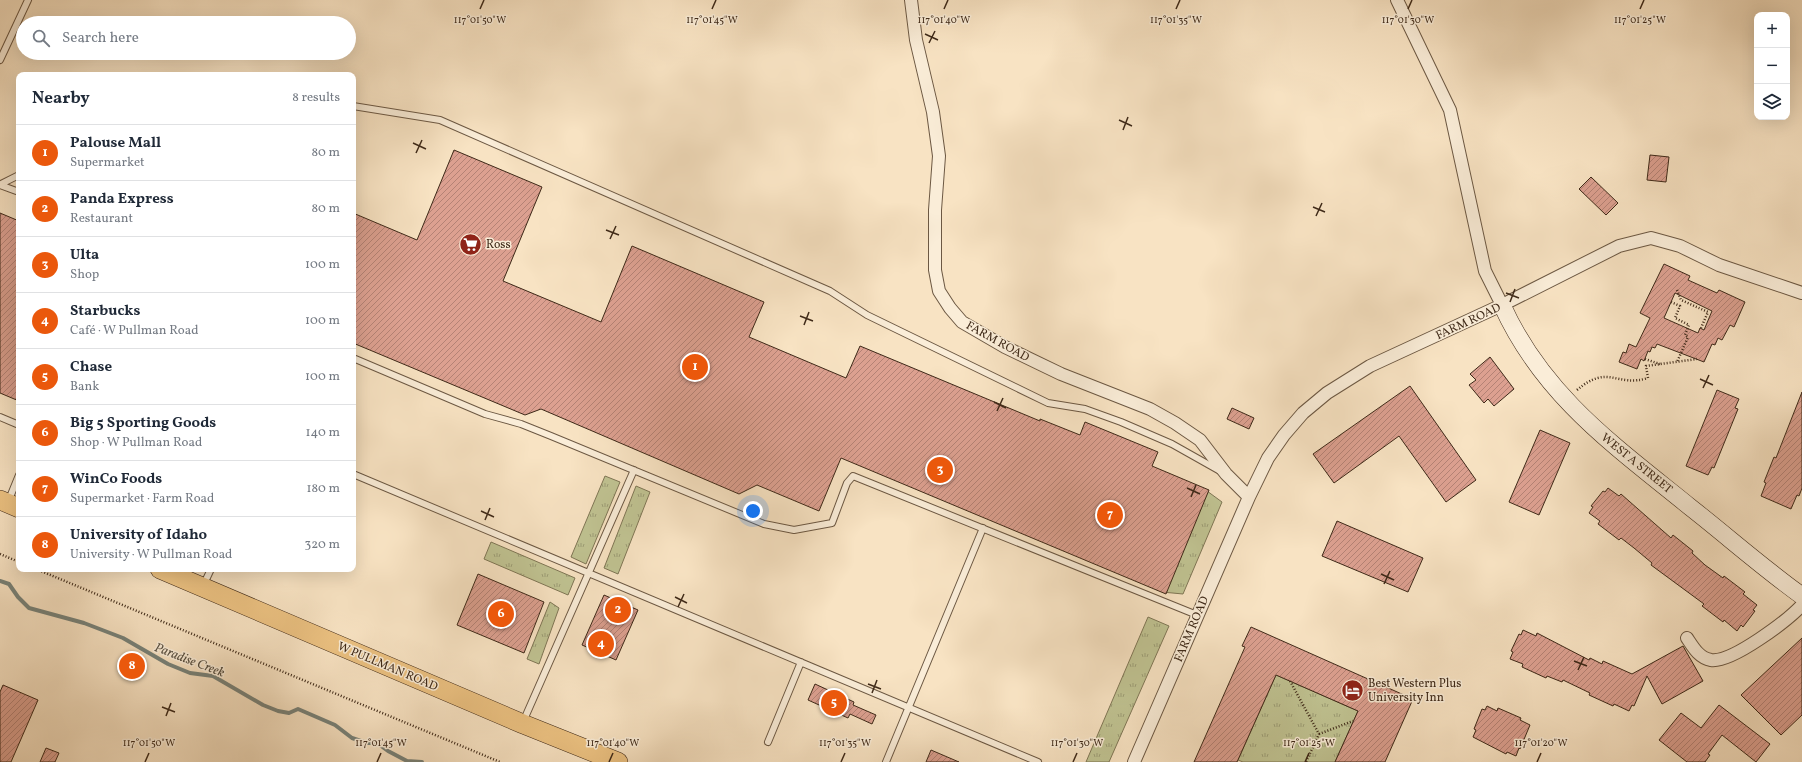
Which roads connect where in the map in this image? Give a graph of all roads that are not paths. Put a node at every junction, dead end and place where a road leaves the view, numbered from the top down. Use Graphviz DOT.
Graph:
graph roads {
  1 [pos="28,0"];
  2 [pos="911,0"];
  3 [pos="1397,0"];
  4 [pos="21,16"];
  5 [pos="16,26"];
  6 [pos="0,60"];
  7 [pos="356,106"];
  8 [pos="16,177"];
  9 [pos="0,185"];
  10 [pos="16,191"];
  11 [pos="1802,293"];
  12 [pos="1502,305"];
  13 [pos="356,359"];
  14 [pos="0,417"];
  15 [pos="16,424"];
  16 [pos="634,470"];
  17 [pos="1226,474"];
  18 [pos="356,475"];
  19 [pos="16,484"];
  20 [pos="1249,497"];
  21 [pos="9,504"];
  22 [pos="983,528"];
  23 [pos="167,572"];
  24 [pos="210,572"];
  25 [pos="590,574"];
  26 [pos="203,587"];
  27 [pos="1802,596"];
  28 [pos="1802,605"];
  29 [pos="1197,615"];
  30 [pos="1687,638"];
  31 [pos="801,662"];
  32 [pos="908,708"];
  33 [pos="523,724"];
  34 [pos="768,742"];
  35 [pos="618,762"];
  36 [pos="886,762"];
  37 [pos="1038,762"];
  38 [pos="1134,762"];
  1 -- 4 [label="lane"];
  2 -- 17 [label="street, FARM ROAD"];
  3 -- 12 [label="street"];
  5 -- 6 [label="lane"];
  7 -- 17 [label="lane"];
  8 -- 9 [label="lane"];
  9 -- 10 [label="lane"];
  11 -- 12 [label="street, FARM ROAD"];
  12 -- 20 [label="street, FARM ROAD"];
  12 -- 27 [label="street, WEST A STREET"];
  13 -- 16 [label="lane"];
  14 -- 15 [label="lane"];
  16 -- 22 [label="lane"];
  16 -- 25 [label="lane"];
  17 -- 20 [label="street, FARM ROAD"];
  18 -- 25 [label="lane"];
  19 -- 21 [label="lane"];
  20 -- 29 [label="street, FARM ROAD"];
  22 -- 29 [label="lane"];
  22 -- 32 [label="lane"];
  23 -- 26 [label="main road, W PULLMAN ROAD"];
  24 -- 26 [label="lane"];
  25 -- 31 [label="lane"];
  25 -- 33 [label="lane"];
  26 -- 33 [label="main road, W PULLMAN ROAD"];
  28 -- 30 [label="street"];
  29 -- 38 [label="street, FARM ROAD"];
  31 -- 32 [label="lane"];
  31 -- 34 [label="lane"];
  32 -- 36 [label="lane"];
  32 -- 37 [label="lane"];
  33 -- 35 [label="main road, W PULLMAN ROAD"];
}
